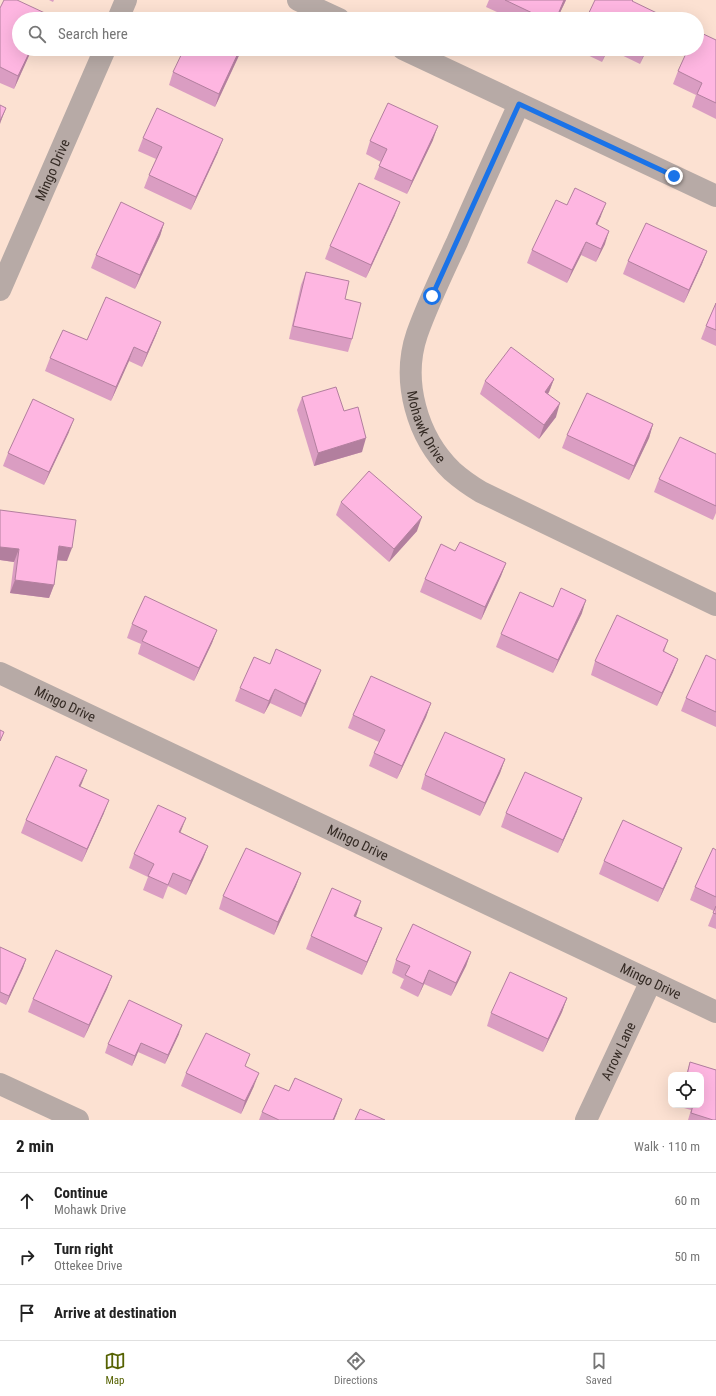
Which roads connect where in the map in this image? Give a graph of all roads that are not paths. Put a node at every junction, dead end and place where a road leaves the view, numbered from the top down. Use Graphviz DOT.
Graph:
graph roads {
  1 [pos="126,0"];
  2 [pos="298,0"];
  3 [pos="121,12"];
  4 [pos="324,12"];
  5 [pos="102,56"];
  6 [pos="418,56"];
  7 [pos="519,104"];
  8 [pos="716,196"];
  9 [pos="0,290"];
  10 [pos="716,605"];
  11 [pos="0,673"];
  12 [pos="651,981"];
  13 [pos="716,1012"];
  14 [pos="0,1084"];
  15 [pos="71,1119"];
  16 [pos="586,1120"];
  1 -- 3 [label="street"];
  2 -- 4 [label="street"];
  5 -- 9 [label="street, Mingo Drive"];
  6 -- 7 [label="street"];
  7 -- 8 [label="street"];
  7 -- 10 [label="street, Mohawk Drive"];
  11 -- 12 [label="street, Mingo Drive"];
  12 -- 13 [label="street, Mingo Drive"];
  12 -- 16 [label="street, Arrow Lane"];
  14 -- 15 [label="street"];
}
